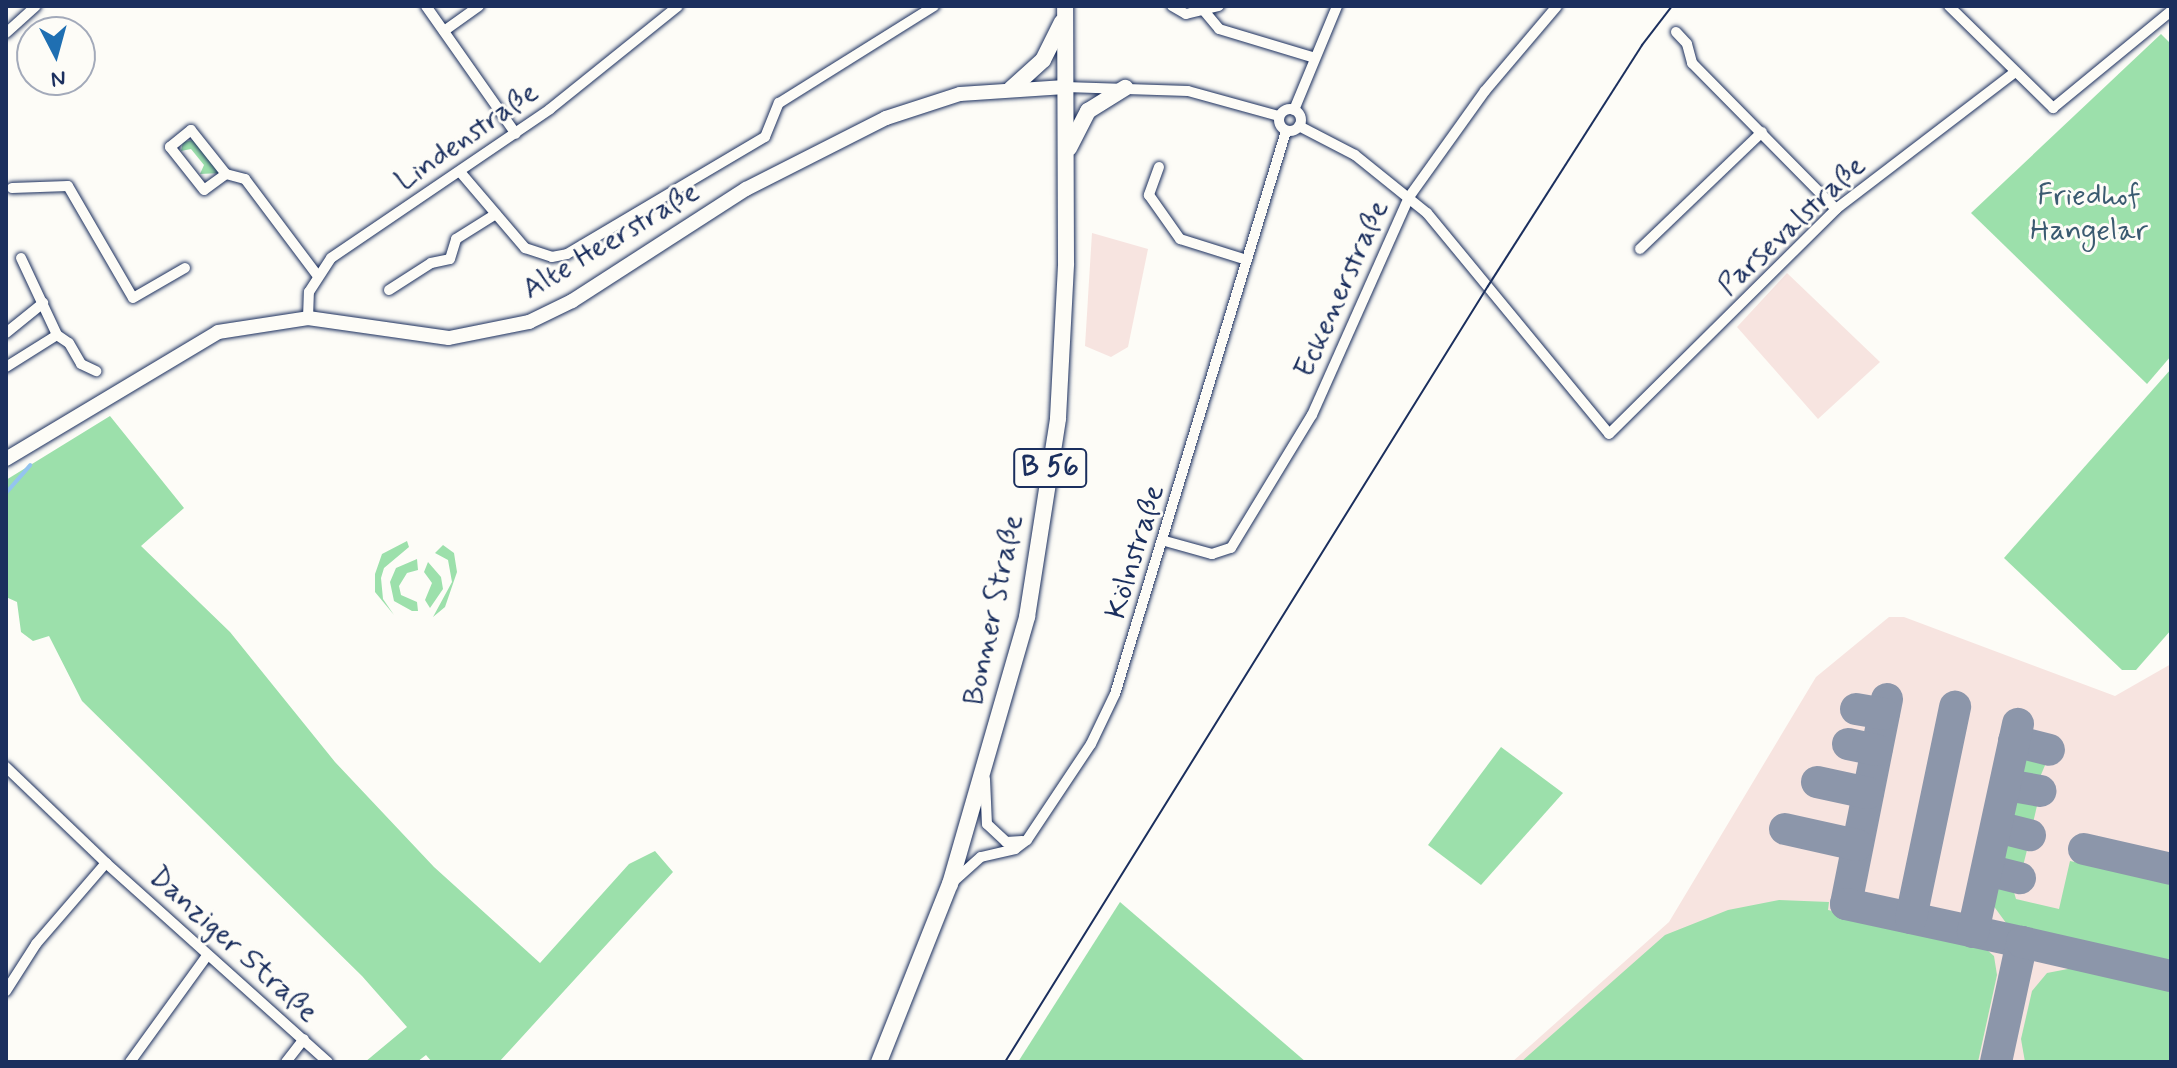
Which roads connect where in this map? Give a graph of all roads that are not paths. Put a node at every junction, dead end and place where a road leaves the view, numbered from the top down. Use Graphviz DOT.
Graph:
graph roads {
  1 [pos="36,6"];
  2 [pos="426,6"];
  3 [pos="479,6"];
  4 [pos="678,6"];
  5 [pos="934,6"];
  6 [pos="1172,6"];
  7 [pos="1219,6"];
  8 [pos="1337,6"];
  9 [pos="1557,6"];
  10 [pos="1949,6"];
  11 [pos="1202,8"];
  12 [pos="2171,11"];
  13 [pos="1065,12"];
  14 [pos="444,31"];
  15 [pos="1676,32"];
  16 [pos="6,33"];
  17 [pos="1315,58"];
  18 [pos="2015,72"];
  19 [pos="1065,87"];
  20 [pos="1125,88"];
  21 [pos="1011,89"];
  22 [pos="1294,110"];
  23 [pos="1279,116"];
  24 [pos="1299,126"];
  25 [pos="1286,131"];
  26 [pos="1762,132"];
  27 [pos="516,134"];
  28 [pos="1067,153"];
  29 [pos="1159,167"];
  30 [pos="461,173"];
  31 [pos="226,174"];
  32 [pos="11,187"];
  33 [pos="1409,197"];
  34 [pos="1836,209"];
  35 [pos="496,214"];
  36 [pos="1640,249"];
  37 [pos="21,258"];
  38 [pos="1247,260"];
  39 [pos="185,268"];
  40 [pos="317,275"];
  41 [pos="389,290"];
  42 [pos="43,303"];
  43 [pos="308,318"];
  44 [pos="6,333"];
  45 [pos="57,335"];
  46 [pos="6,367"];
  47 [pos="96,371"];
  48 [pos="6,459"];
  49 [pos="1165,541"];
  50 [pos="6,767"];
  51 [pos="985,777"];
  52 [pos="1027,840"];
  53 [pos="106,863"];
  54 [pos="950,884"];
  55 [pos="206,957"];
  56 [pos="6,991"];
  57 [pos="304,1039"];
  58 [pos="130,1062"];
  59 [pos="286,1062"];
  60 [pos="328,1062"];
  61 [pos="879,1062"];
  1 -- 16 [label="street"];
  2 -- 14 [label="street"];
  3 -- 14 [label="street"];
  4 -- 27 [label="street, Lindenstraße"];
  5 -- 35 [label="street"];
  6 -- 11 [label="street"];
  7 -- 11 [label="street"];
  8 -- 17 [label="street"];
  9 -- 33 [label="street, Eckenerstraße"];
  10 -- 18 [label="street"];
  11 -- 17 [label="street"];
  12 -- 18 [label="street"];
  13 -- 19 [label="main road, Bonner Straße / B 56"];
  13 -- 21 [label="main road"];
  14 -- 27 [label="street"];
  15 -- 26 [label="street"];
  17 -- 22 [label="street"];
  18 -- 34 [label="street, Parsevalstraße"];
  19 -- 20 [label="street"];
  19 -- 21 [label="street, Alte Heerstraße"];
  19 -- 28 [label="main road, Bonner Straße / B 56"];
  20 -- 23 [label="street"];
  20 -- 28 [label="main road"];
  21 -- 43 [label="street, Alte Heerstraße"];
  22 -- 23 [label="street"];
  22 -- 24 [label="street"];
  23 -- 25 [label="street"];
  24 -- 25 [label="street"];
  24 -- 33 [label="street"];
  25 -- 38 [label="street, Kölnstraße"];
  26 -- 34 [label="street"];
  26 -- 36 [label="street"];
  27 -- 30 [label="street, Lindenstraße"];
  28 -- 51 [label="main road, Bonner Straße / B 56"];
  29 -- 38 [label="street"];
  30 -- 35 [label="street"];
  30 -- 40 [label="street, Lindenstraße"];
  31 -- 31 [label="street"];
  31 -- 40 [label="street"];
  32 -- 39 [label="street"];
  33 -- 34 [label="street, Parsevalstraße"];
  33 -- 49 [label="street, Eckenerstraße"];
  35 -- 41 [label="street"];
  37 -- 42 [label="street"];
  38 -- 49 [label="street, Kölnstraße"];
  40 -- 43 [label="street"];
  42 -- 44 [label="street"];
  42 -- 45 [label="street"];
  43 -- 48 [label="street, Alte Heerstraße"];
  45 -- 46 [label="street"];
  45 -- 47 [label="street"];
  49 -- 52 [label="street, Kölnstraße"];
  50 -- 53 [label="street, Danziger Straße"];
  51 -- 52 [label="street"];
  51 -- 54 [label="main road, Bonner Straße / B 56"];
  52 -- 54 [label="street"];
  53 -- 55 [label="street, Danziger Straße"];
  53 -- 56 [label="street, Danziger Straße"];
  54 -- 61 [label="main road, Bonner Straße / B 56"];
  55 -- 57 [label="street, Danziger Straße"];
  55 -- 58 [label="street"];
  57 -- 59 [label="street"];
  57 -- 60 [label="street, Danziger Straße"];
}
